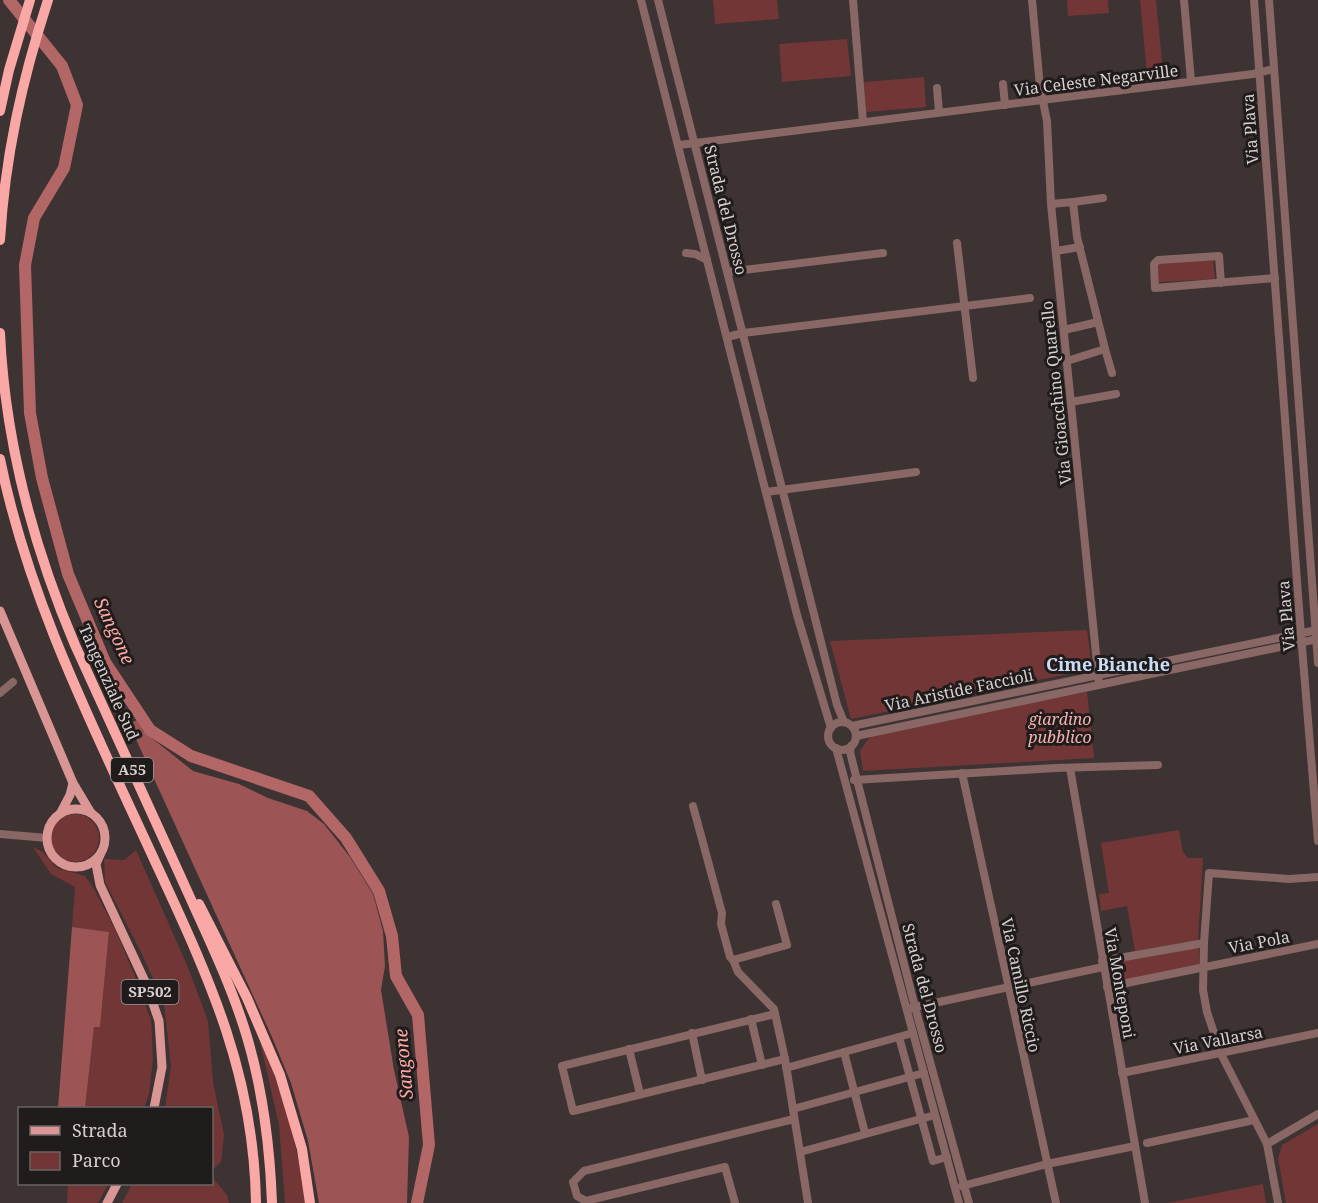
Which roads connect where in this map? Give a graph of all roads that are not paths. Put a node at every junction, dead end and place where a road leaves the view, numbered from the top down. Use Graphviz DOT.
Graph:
graph roads {
  1 [pos="30,0"];
  2 [pos="48,0"];
  3 [pos="641,0"];
  4 [pos="658,0"];
  5 [pos="853,0"];
  6 [pos="1032,0"];
  7 [pos="1184,0"];
  8 [pos="1254,0"];
  9 [pos="1269,0"];
  10 [pos="666,33"];
  11 [pos="650,37"];
  12 [pos="1274,58"];
  13 [pos="1258,59"];
  14 [pos="1274,69"];
  15 [pos="1260,73"];
  16 [pos="1191,81"];
  17 [pos="1002,84"];
  18 [pos="937,88"];
  19 [pos="682,94"];
  20 [pos="666,98"];
  21 [pos="1042,100"];
  22 [pos="1005,105"];
  23 [pos="0,111"];
  24 [pos="939,112"];
  25 [pos="863,122"];
  26 [pos="695,143"];
  27 [pos="679,145"];
  28 [pos="1103,198"];
  29 [pos="1073,202"];
  30 [pos="1051,204"];
  31 [pos="702,238"];
  32 [pos="0,240"];
  33 [pos="957,243"];
  34 [pos="1080,247"];
  35 [pos="1056,251"];
  36 [pos="882,253"];
  37 [pos="707,260"];
  38 [pos="728,272"];
  39 [pos="1275,278"];
  40 [pos="1221,283"];
  41 [pos="1030,298"];
  42 [pos="963,308"];
  43 [pos="1098,322"];
  44 [pos="1064,330"];
  45 [pos="0,333"];
  46 [pos="743,333"];
  47 [pos="727,337"];
  48 [pos="1105,349"];
  49 [pos="1066,361"];
  50 [pos="1112,373"];
  51 [pos="1296,374"];
  52 [pos="1282,376"];
  53 [pos="973,378"];
  54 [pos="1298,389"];
  55 [pos="1283,390"];
  56 [pos="1116,394"];
  57 [pos="1071,402"];
  58 [pos="0,459"];
  59 [pos="916,472"];
  60 [pos="783,489"];
  61 [pos="766,492"];
  62 [pos="799,553"];
  63 [pos="783,557"];
  64 [pos="0,611"];
  65 [pos="1317,635"];
  66 [pos="1301,639"];
  67 [pos="1318,663"];
  68 [pos="1097,675"];
  69 [pos="13,682"];
  70 [pos="1099,684"];
  71 [pos="0,693"];
  72 [pos="848,724"];
  73 [pos="831,728"];
  74 [pos="856,736"];
  75 [pos="1314,742"];
  76 [pos="851,746"];
  77 [pos="836,748"];
  78 [pos="1158,765"];
  79 [pos="1070,768"];
  80 [pos="962,773"];
  81 [pos="845,780"];
  82 [pos="857,780"];
  83 [pos="73,783"];
  84 [pos="693,806"];
  85 [pos="91,813"];
  86 [pos="60,814"];
  87 [pos="0,834"];
  88 [pos="47,838"];
  89 [pos="1318,841"];
  90 [pos="100,855"];
  91 [pos="174,862"];
  92 [pos="76,867"];
  93 [pos="1318,877"];
  94 [pos="100,885"];
  95 [pos="776,904"];
  96 [pos="1204,943"];
  97 [pos="1318,944"];
  98 [pos="733,960"];
  99 [pos="1103,964"];
  100 [pos="1204,967"];
  101 [pos="1008,987"];
  102 [pos="1107,987"];
  103 [pos="910,1008"];
  104 [pos="775,1014"];
  105 [pos="751,1019"];
  106 [pos="692,1033"];
  107 [pos="914,1033"];
  108 [pos="1318,1034"];
  109 [pos="899,1037"];
  110 [pos="629,1049"];
  111 [pos="844,1052"];
  112 [pos="1221,1054"];
  113 [pos="785,1064"];
  114 [pos="762,1065"];
  115 [pos="924,1073"];
  116 [pos="1122,1073"];
  117 [pos="910,1077"];
  118 [pos="702,1080"];
  119 [pos="854,1093"];
  120 [pos="640,1094"];
  121 [pos="154,1107"];
  122 [pos="793,1109"];
  123 [pos="935,1114"];
  124 [pos="1318,1114"];
  125 [pos="922,1118"];
  126 [pos="794,1119"];
  127 [pos="1254,1120"];
  128 [pos="865,1133"];
  129 [pos="1147,1143"];
  130 [pos="1267,1144"];
  131 [pos="1135,1146"];
  132 [pos="800,1152"];
  133 [pos="947,1157"];
  134 [pos="1047,1164"];
  135 [pos="116,1185"];
  136 [pos="965,1185"];
  137 [pos="955,1188"];
  138 [pos="107,1202"];
  139 [pos="256,1203"];
  140 [pos="272,1203"];
  141 [pos="310,1203"];
  142 [pos="735,1203"];
  143 [pos="808,1203"];
  144 [pos="959,1203"];
  145 [pos="969,1203"];
  146 [pos="1056,1203"];
  147 [pos="1145,1203"];
  148 [pos="1278,1203"];
  1 -- 23 [label="highway"];
  2 -- 32 [label="highway"];
  3 -- 11 [label="street, Strada del Drosso"];
  4 -- 10 [label="street, Strada del Drosso"];
  5 -- 25 [label="street"];
  6 -- 21 [label="street, Via Gioacchino Quarello"];
  7 -- 16 [label="street, Via Celeste Negarville"];
  8 -- 13 [label="street, Via Plava"];
  9 -- 12 [label="street, Via Plava"];
  10 -- 11 [label="street"];
  10 -- 19 [label="street, Strada del Drosso"];
  11 -- 20 [label="street, Strada del Drosso"];
  12 -- 13 [label="street"];
  12 -- 14 [label="street, Via Plava"];
  13 -- 15 [label="street, Via Plava"];
  14 -- 15 [label="street, Via Celeste Negarville"];
  14 -- 51 [label="street, Via Plava"];
  15 -- 16 [label="street, Via Celeste Negarville"];
  15 -- 39 [label="street, Via Plava"];
  16 -- 21 [label="street, Via Celeste Negarville"];
  17 -- 22 [label="street, Via Celeste Negarville"];
  18 -- 24 [label="street"];
  19 -- 20 [label="street"];
  19 -- 26 [label="street, Strada del Drosso"];
  20 -- 27 [label="street, Strada del Drosso"];
  21 -- 22 [label="street, Via Celeste Negarville"];
  21 -- 30 [label="street, Via Gioacchino Quarello"];
  22 -- 24 [label="street, Via Celeste Negarville"];
  24 -- 25 [label="street, Via Celeste Negarville"];
  25 -- 26 [label="street, Via Celeste Negarville"];
  26 -- 27 [label="street, Via Celeste Negarville"];
  26 -- 38 [label="street, Strada del Drosso"];
  27 -- 31 [label="street, Strada del Drosso"];
  28 -- 29 [label="street"];
  29 -- 30 [label="street"];
  29 -- 34 [label="street"];
  30 -- 35 [label="street, Via Gioacchino Quarello"];
  31 -- 37 [label="street, Strada del Drosso"];
  31 -- 37 [label="street, Strada del Drosso"];
  33 -- 42 [label="street"];
  34 -- 35 [label="street"];
  34 -- 43 [label="street"];
  35 -- 44 [label="street, Via Gioacchino Quarello"];
  36 -- 38 [label="street"];
  37 -- 47 [label="street, Strada del Drosso"];
  38 -- 46 [label="street, Strada del Drosso"];
  39 -- 40 [label="street"];
  39 -- 52 [label="street, Via Plava"];
  40 -- 40 [label="street"];
  41 -- 42 [label="street"];
  42 -- 46 [label="street"];
  42 -- 53 [label="street"];
  43 -- 44 [label="street"];
  43 -- 48 [label="street"];
  44 -- 49 [label="street, Via Gioacchino Quarello"];
  45 -- 91 [label="highway, Tangenziale Sud / A55"];
  46 -- 47 [label="street"];
  46 -- 60 [label="street, Strada del Drosso"];
  47 -- 61 [label="street, Strada del Drosso"];
  48 -- 49 [label="street"];
  48 -- 50 [label="street"];
  49 -- 57 [label="street, Via Gioacchino Quarello"];
  51 -- 52 [label="street"];
  51 -- 54 [label="street, Via Plava"];
  52 -- 55 [label="street, Via Plava"];
  54 -- 55 [label="street"];
  54 -- 65 [label="street, Via Plava"];
  55 -- 66 [label="street, Via Plava"];
  56 -- 57 [label="street"];
  57 -- 68 [label="street, Via Gioacchino Quarello"];
  58 -- 139 [label="highway, Tangenziale Sud / A55"];
  59 -- 60 [label="street"];
  60 -- 61 [label="street"];
  60 -- 62 [label="street, Strada del Drosso"];
  61 -- 63 [label="street, Strada del Drosso"];
  62 -- 63 [label="street"];
  62 -- 72 [label="street, Strada del Drosso"];
  63 -- 73 [label="street, Strada del Drosso"];
  64 -- 83 [label="main road, SP502"];
  65 -- 66 [label="street, Via Aristide Faccioli"];
  65 -- 67 [label="street, Via Plava"];
  66 -- 68 [label="street, Via Aristide Faccioli"];
  66 -- 70 [label="street, Via Aristide Faccioli"];
  66 -- 75 [label="street, Via Plava"];
  68 -- 70 [label="street, Via Gioacchino Quarello"];
  68 -- 72 [label="street, Via Aristide Faccioli"];
  69 -- 71 [label="street"];
  70 -- 74 [label="street, Via Aristide Faccioli"];
  72 -- 73 [label="street"];
  72 -- 74 [label="street"];
  73 -- 77 [label="street"];
  74 -- 76 [label="street"];
  75 -- 89 [label="street, Via Plava"];
  76 -- 77 [label="street"];
  76 -- 82 [label="street, Strada del Drosso"];
  77 -- 81 [label="street, Strada del Drosso"];
  78 -- 79 [label="street"];
  79 -- 80 [label="street"];
  79 -- 99 [label="street, Via Monteponi"];
  80 -- 82 [label="street"];
  80 -- 101 [label="street, Via Camillo Riccio"];
  81 -- 82 [label="street"];
  81 -- 103 [label="street, Strada del Drosso"];
  82 -- 103 [label="street, Strada del Drosso"];
  83 -- 85 [label="main road, SP502"];
  83 -- 86 [label="main road"];
  84 -- 98 [label="street"];
  85 -- 86 [label="main road"];
  85 -- 90 [label="main road, SP502"];
  86 -- 88 [label="main road"];
  87 -- 88 [label="street"];
  88 -- 92 [label="main road, SP502"];
  90 -- 92 [label="main road"];
  90 -- 94 [label="main road, SP502"];
  91 -- 140 [label="highway, Tangenziale Sud / A55"];
  91 -- 141 [label="highway"];
  92 -- 94 [label="main road, SP502"];
  93 -- 96 [label="street"];
  94 -- 121 [label="main road, SP502"];
  95 -- 98 [label="street"];
  96 -- 99 [label="street"];
  96 -- 100 [label="street"];
  97 -- 100 [label="street, Via Pola"];
  98 -- 104 [label="street"];
  99 -- 101 [label="street"];
  99 -- 102 [label="street, Via Monteponi"];
  100 -- 102 [label="street, Via Pola"];
  100 -- 112 [label="street"];
  101 -- 103 [label="street"];
  101 -- 134 [label="street, Via Camillo Riccio"];
  102 -- 116 [label="street, Via Monteponi"];
  103 -- 107 [label="street, Strada del Drosso"];
  103 -- 136 [label="street, Strada del Drosso"];
  104 -- 105 [label="street"];
  104 -- 113 [label="street"];
  105 -- 106 [label="street"];
  105 -- 114 [label="street"];
  106 -- 110 [label="street"];
  106 -- 118 [label="street"];
  107 -- 109 [label="street, Strada del Drosso"];
  107 -- 115 [label="street, Strada del Drosso"];
  108 -- 112 [label="street, Via Vallarsa"];
  109 -- 111 [label="street, Strada del Drosso"];
  109 -- 117 [label="street"];
  110 -- 120 [label="street"];
  110 -- 120 [label="street, Strada del Drosso"];
  111 -- 113 [label="street, Strada del Drosso"];
  111 -- 119 [label="street"];
  112 -- 116 [label="street, Via Vallarsa"];
  112 -- 127 [label="street"];
  113 -- 114 [label="street, Strada del Drosso"];
  113 -- 122 [label="street"];
  114 -- 118 [label="street, Strada del Drosso"];
  115 -- 117 [label="street, Strada del Drosso"];
  115 -- 123 [label="street, Strada del Drosso"];
  116 -- 131 [label="street, Via Monteponi"];
  117 -- 119 [label="street, Strada del Drosso"];
  117 -- 125 [label="street"];
  118 -- 120 [label="street, Strada del Drosso"];
  119 -- 122 [label="street, Strada del Drosso"];
  119 -- 128 [label="street"];
  122 -- 126 [label="street"];
  123 -- 125 [label="street"];
  123 -- 133 [label="street, Strada del Drosso"];
  124 -- 130 [label="street"];
  125 -- 128 [label="street"];
  125 -- 133 [label="street"];
  126 -- 132 [label="street"];
  126 -- 142 [label="street"];
  127 -- 129 [label="street"];
  127 -- 130 [label="street"];
  128 -- 132 [label="street"];
  130 -- 148 [label="street"];
  131 -- 134 [label="street"];
  131 -- 147 [label="street, Via Monteponi"];
  132 -- 143 [label="street"];
  133 -- 137 [label="street, Strada del Drosso"];
  134 -- 136 [label="street"];
  134 -- 146 [label="street, Via Camillo Riccio"];
  135 -- 138 [label="main road"];
  136 -- 137 [label="street"];
  136 -- 145 [label="street, Strada del Drosso"];
  137 -- 144 [label="street, Strada del Drosso"];
}
